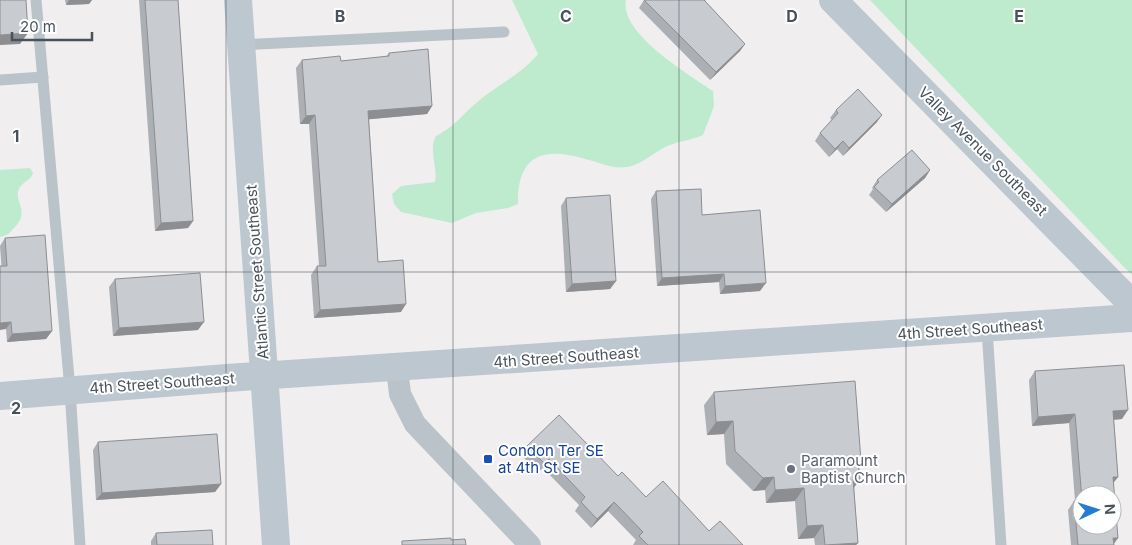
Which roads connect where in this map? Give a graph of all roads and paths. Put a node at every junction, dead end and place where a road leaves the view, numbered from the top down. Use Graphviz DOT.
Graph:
graph roads {
  1 [pos="36,0"];
  2 [pos="238,0"];
  3 [pos="833,0"];
  4 [pos="504,32"];
  5 [pos="241,46"];
  6 [pos="43,77"];
  7 [pos="0,80"];
  8 [pos="1132,304"];
  9 [pos="1132,318"];
  10 [pos="987,329"];
  11 [pos="397,368"];
  12 [pos="264,376"];
  13 [pos="70,390"];
  14 [pos="0,396"];
  15 [pos="80,545"];
  16 [pos="276,545"];
  17 [pos="530,545"];
  18 [pos="1001,545"];
  1 -- 6 [label="lane"];
  2 -- 5 [label="street, Atlantic Street Southeast"];
  3 -- 8 [label="street, Valley Avenue Southeast"];
  4 -- 5 [label="lane"];
  5 -- 12 [label="street, Atlantic Street Southeast"];
  6 -- 7 [label="lane"];
  6 -- 13 [label="lane"];
  9 -- 10 [label="street, 4th Street Southeast"];
  10 -- 11 [label="street, 4th Street Southeast"];
  10 -- 18 [label="lane"];
  11 -- 12 [label="street, 4th Street Southeast"];
  11 -- 17 [label="street"];
  12 -- 13 [label="street, 4th Street Southeast"];
  12 -- 16 [label="street, Atlantic Street Southeast"];
  13 -- 14 [label="street, 4th Street Southeast"];
  13 -- 15 [label="lane"];
}
